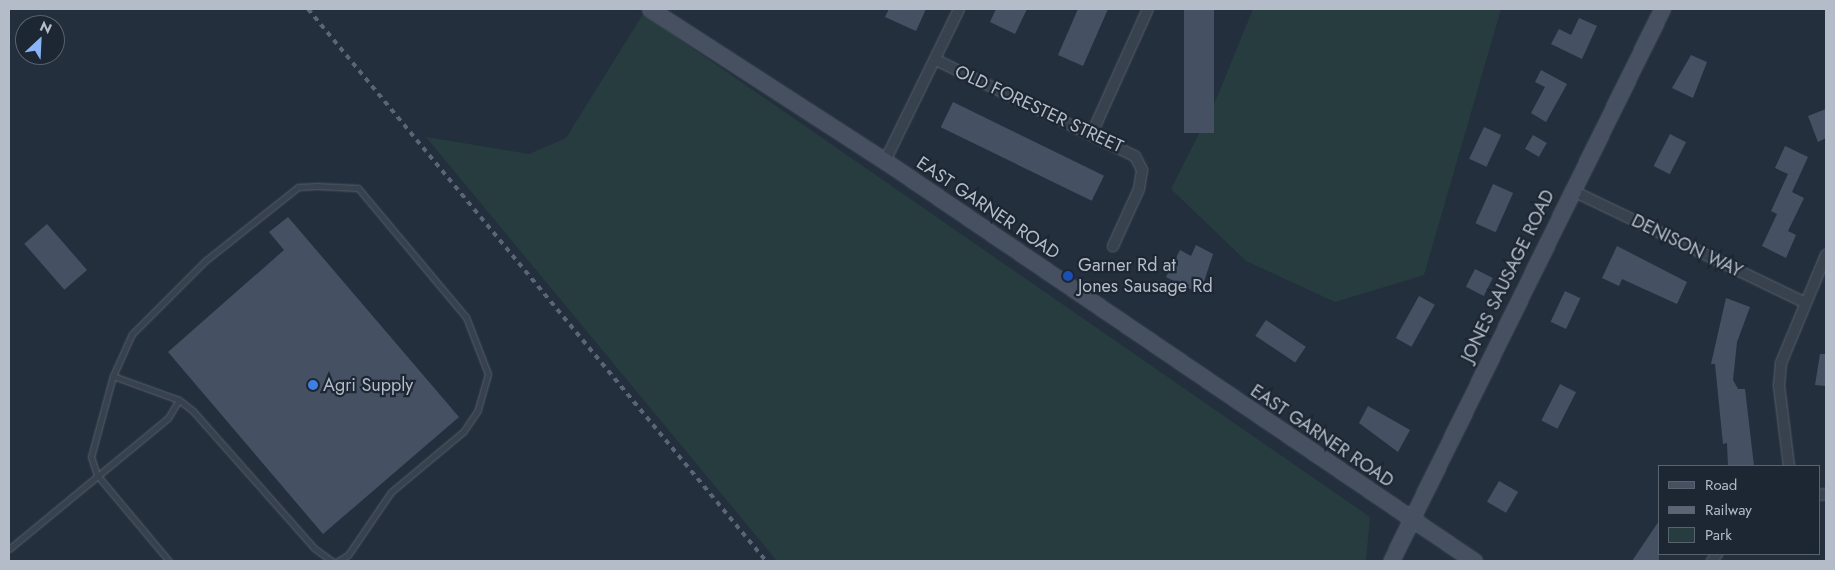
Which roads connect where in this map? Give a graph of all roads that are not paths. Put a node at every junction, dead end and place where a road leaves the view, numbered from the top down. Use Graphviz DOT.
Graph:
graph roads {
  1 [pos="650,9"];
  2 [pos="959,9"];
  3 [pos="1148,9"];
  4 [pos="1662,9"];
  5 [pos="936,60"];
  6 [pos="1092,133"];
  7 [pos="885,161"];
  8 [pos="1571,190"];
  9 [pos="1113,246"];
  10 [pos="1826,255"];
  11 [pos="1804,302"];
  12 [pos="113,376"];
  13 [pos="179,400"];
  14 [pos="1788,465"];
  15 [pos="97,475"];
  16 [pos="1411,520"];
  17 [pos="9,549"];
  18 [pos="168,561"];
  19 [pos="332,561"];
  20 [pos="338,561"];
  21 [pos="1390,561"];
  22 [pos="1474,561"];
  1 -- 7 [label="main road, EAST GARNER ROAD"];
  2 -- 5 [label="street"];
  3 -- 6 [label="street"];
  4 -- 8 [label="main road, JONES SAUSAGE ROAD"];
  5 -- 6 [label="street, OLD FORESTER STREET"];
  5 -- 7 [label="street"];
  6 -- 9 [label="street, OLD FORESTER STREET"];
  7 -- 16 [label="main road, EAST GARNER ROAD"];
  8 -- 11 [label="street, DENISON WAY"];
  8 -- 16 [label="main road, JONES SAUSAGE ROAD"];
  10 -- 11 [label="street"];
  11 -- 14 [label="street"];
  12 -- 13 [label="lane"];
  12 -- 15 [label="lane"];
  12 -- 20 [label="lane"];
  13 -- 15 [label="lane"];
  13 -- 19 [label="lane"];
  15 -- 17 [label="lane"];
  15 -- 18 [label="lane"];
  16 -- 21 [label="main road, JONES SAUSAGE ROAD"];
  16 -- 22 [label="main road, EAST GARNER ROAD"];
}
